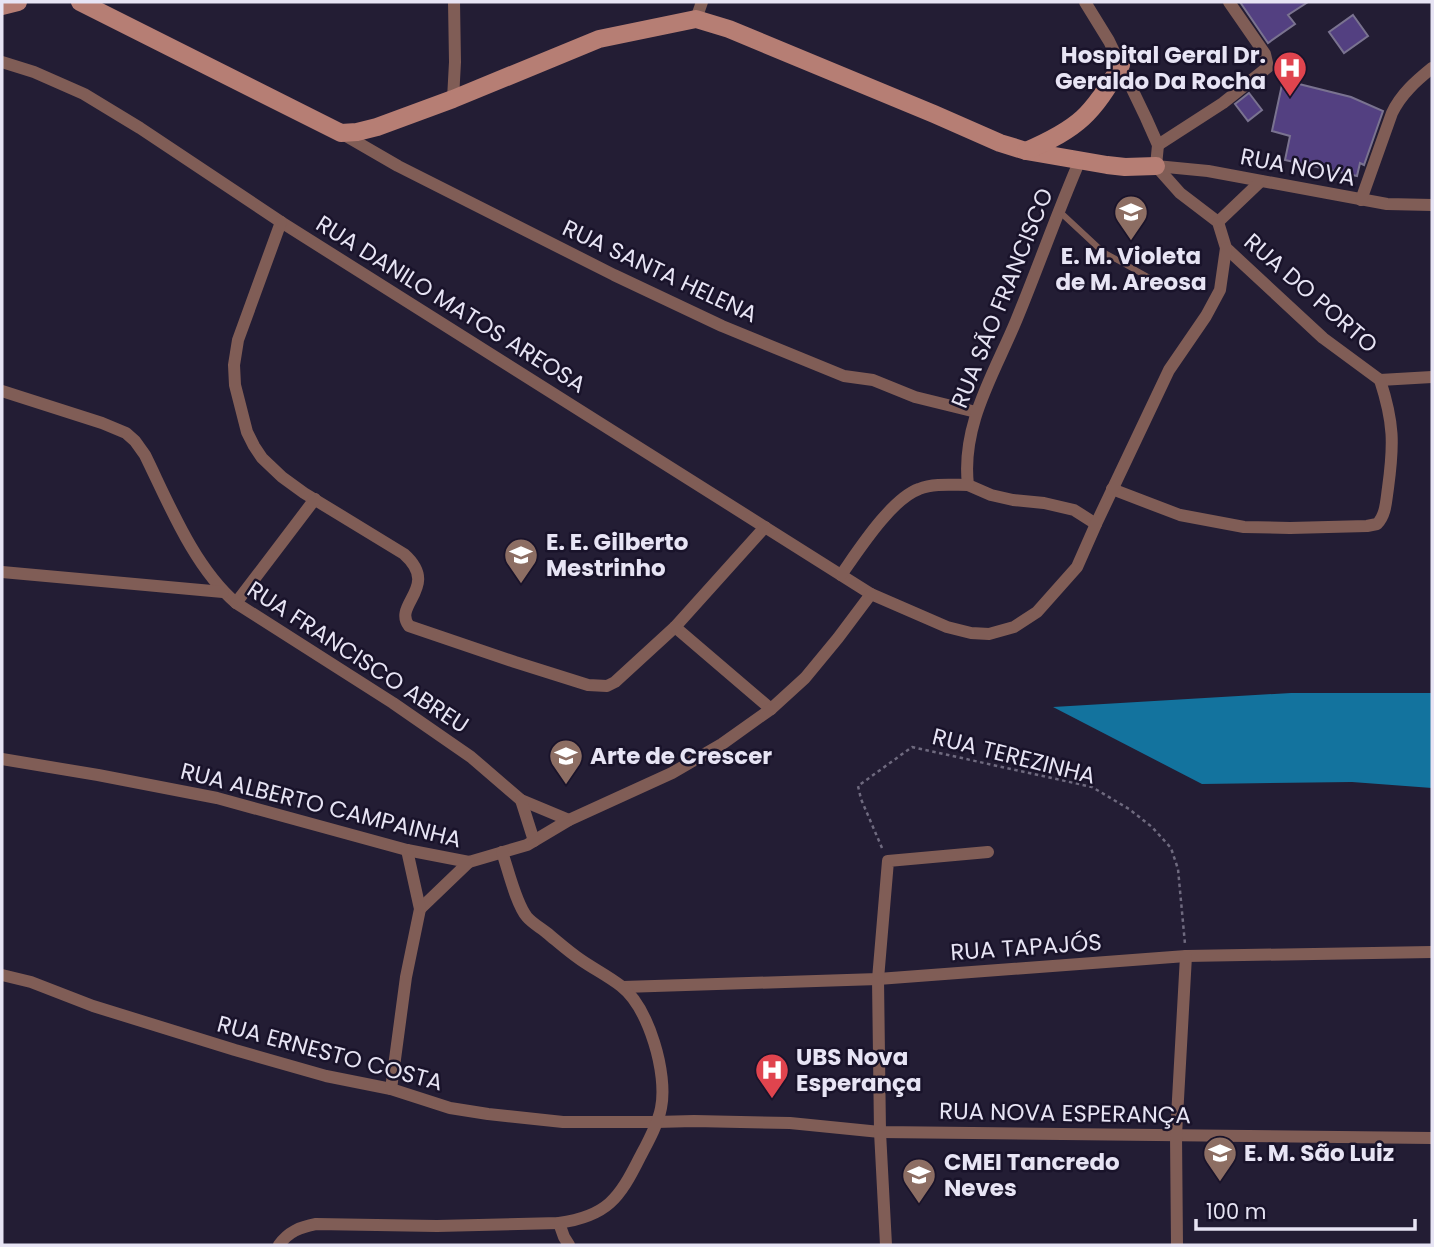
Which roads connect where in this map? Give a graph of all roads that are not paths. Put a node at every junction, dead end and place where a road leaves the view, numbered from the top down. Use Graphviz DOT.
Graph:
graph roads {
  1 [pos="18,2"];
  2 [pos="80,2"];
  3 [pos="454,2"];
  4 [pos="702,2"];
  5 [pos="1085,2"];
  6 [pos="1229,2"];
  7 [pos="2,6"];
  8 [pos="696,19"];
  9 [pos="2,62"];
  10 [pos="1121,65"];
  11 [pos="1432,68"];
  12 [pos="453,99"];
  13 [pos="341,133"];
  14 [pos="1158,145"];
  15 [pos="1026,151"];
  16 [pos="1080,160"];
  17 [pos="1156,166"];
  18 [pos="1261,181"];
  19 [pos="1361,200"];
  20 [pos="1432,205"];
  21 [pos="1059,211"];
  22 [pos="281,222"];
  23 [pos="1217,222"];
  24 [pos="1226,248"];
  25 [pos="1148,276"];
  26 [pos="1432,377"];
  27 [pos="1380,380"];
  28 [pos="2,391"];
  29 [pos="976,412"];
  30 [pos="968,485"];
  31 [pos="1112,489"];
  32 [pos="315,499"];
  33 [pos="1096,524"];
  34 [pos="765,527"];
  35 [pos="2,572"];
  36 [pos="841,575"];
  37 [pos="223,592"];
  38 [pos="871,594"];
  39 [pos="236,603"];
  40 [pos="675,627"];
  41 [pos="771,709"];
  42 [pos="2,759"];
  43 [pos="520,800"];
  44 [pos="569,820"];
  45 [pos="534,841"];
  46 [pos="407,850"];
  47 [pos="502,852"];
  48 [pos="988,852"];
  49 [pos="469,862"];
  50 [pos="420,909"];
  51 [pos="1432,952"];
  52 [pos="1186,956"];
  53 [pos="2,975"];
  54 [pos="877,979"];
  55 [pos="623,987"];
  56 [pos="391,1089"];
  57 [pos="656,1122"];
  58 [pos="880,1132"];
  59 [pos="1176,1135"];
  60 [pos="1432,1138"];
  61 [pos="559,1223"];
  62 [pos="279,1245"];
  63 [pos="569,1245"];
  64 [pos="886,1245"];
  65 [pos="1177,1245"];
  1 -- 7 [label="street"];
  2 -- 13 [label="street"];
  3 -- 12 [label="street"];
  4 -- 8 [label="street"];
  5 -- 10 [label="street"];
  6 -- 14 [label="street"];
  8 -- 12 [label="street"];
  8 -- 15 [label="street"];
  9 -- 22 [label="street, RUA DANILO MATOS AREOSA"];
  10 -- 14 [label="street"];
  10 -- 15 [label="street"];
  11 -- 19 [label="street"];
  12 -- 13 [label="street"];
  13 -- 29 [label="street, RUA SANTA HELENA"];
  14 -- 17 [label="street"];
  15 -- 16 [label="street"];
  16 -- 17 [label="street"];
  16 -- 21 [label="street, RUA SÃO FRANCISCO"];
  17 -- 18 [label="street, RUA NOVA"];
  17 -- 23 [label="street, RUA DO PORTO"];
  18 -- 19 [label="street, RUA NOVA"];
  18 -- 23 [label="street"];
  19 -- 20 [label="street, RUA NOVA"];
  21 -- 25 [label="lane"];
  21 -- 29 [label="street, RUA SÃO FRANCISCO"];
  22 -- 32 [label="street"];
  22 -- 34 [label="street, RUA DANILO MATOS AREOSA"];
  23 -- 24 [label="street, RUA DO PORTO"];
  24 -- 27 [label="street, RUA DO PORTO"];
  24 -- 31 [label="street"];
  26 -- 27 [label="street, RUA DO PORTO"];
  27 -- 31 [label="street"];
  28 -- 37 [label="street, RUA FRANCISCO ABREU"];
  29 -- 30 [label="street, RUA SÃO FRANCISCO"];
  30 -- 33 [label="street"];
  30 -- 36 [label="street"];
  31 -- 33 [label="street"];
  32 -- 39 [label="street"];
  32 -- 40 [label="street"];
  33 -- 38 [label="street"];
  34 -- 36 [label="street, RUA DANILO MATOS AREOSA"];
  34 -- 40 [label="street"];
  35 -- 37 [label="street"];
  36 -- 38 [label="street, RUA DANILO MATOS AREOSA"];
  37 -- 39 [label="street, RUA FRANCISCO ABREU"];
  38 -- 41 [label="street, RUA ALBERTO CAMPAINHA"];
  39 -- 43 [label="street, RUA FRANCISCO ABREU"];
  40 -- 41 [label="street"];
  41 -- 44 [label="street, RUA ALBERTO CAMPAINHA"];
  42 -- 46 [label="street, RUA ALBERTO CAMPAINHA"];
  43 -- 44 [label="street, RUA FRANCISCO ABREU"];
  43 -- 45 [label="street, RUA FRANCISCO ABREU"];
  44 -- 45 [label="street, RUA ALBERTO CAMPAINHA"];
  45 -- 47 [label="street, RUA ALBERTO CAMPAINHA"];
  46 -- 49 [label="street, RUA ALBERTO CAMPAINHA"];
  46 -- 50 [label="street"];
  47 -- 49 [label="street, RUA ALBERTO CAMPAINHA"];
  47 -- 55 [label="street"];
  48 -- 54 [label="street"];
  49 -- 50 [label="street"];
  50 -- 56 [label="street"];
  51 -- 52 [label="street, RUA TAPAJÓS"];
  52 -- 54 [label="street, RUA TAPAJÓS"];
  52 -- 59 [label="street"];
  53 -- 56 [label="street, RUA ERNESTO COSTA"];
  54 -- 55 [label="street, RUA TAPAJÓS"];
  54 -- 58 [label="street"];
  55 -- 57 [label="street"];
  56 -- 57 [label="street, RUA ERNESTO COSTA"];
  57 -- 58 [label="street, RUA NOVA ESPERANÇA"];
  57 -- 61 [label="street"];
  58 -- 59 [label="street, RUA NOVA ESPERANÇA"];
  58 -- 64 [label="street"];
  59 -- 60 [label="street, RUA NOVA ESPERANÇA"];
  59 -- 65 [label="street"];
  61 -- 62 [label="street"];
  61 -- 63 [label="street"];
}
